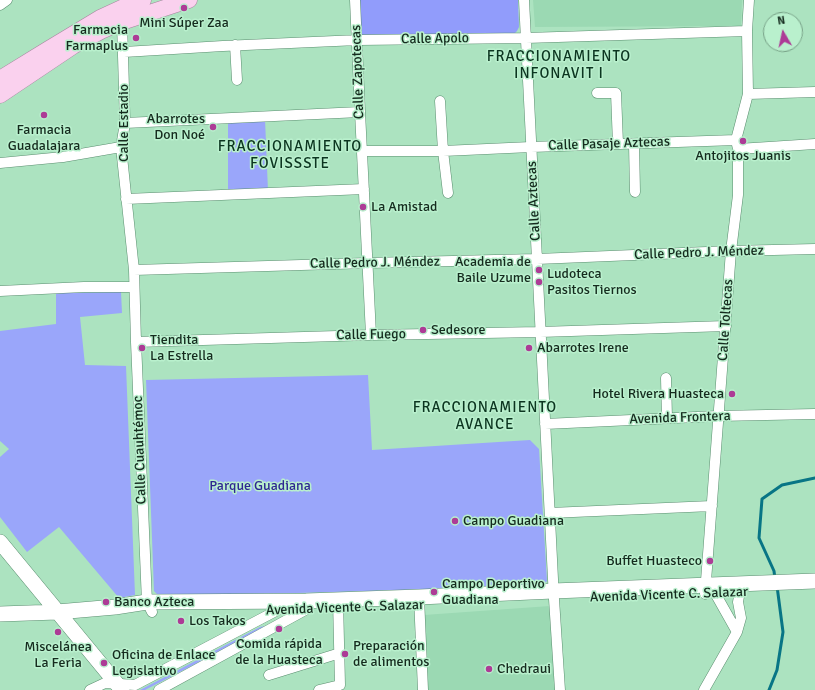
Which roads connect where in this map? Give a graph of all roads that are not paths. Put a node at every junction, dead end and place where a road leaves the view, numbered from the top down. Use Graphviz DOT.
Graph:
graph roads {
  1 [pos="7,0"];
  2 [pos="143,0"];
  3 [pos="189,0"];
  4 [pos="355,0"];
  5 [pos="524,0"];
  6 [pos="749,0"];
  7 [pos="126,3"];
  8 [pos="0,5"];
  9 [pos="122,22"];
  10 [pos="747,31"];
  11 [pos="526,38"];
  12 [pos="358,40"];
  13 [pos="235,45"];
  14 [pos="124,52"];
  15 [pos="0,79"];
  16 [pos="237,80"];
  17 [pos="815,92"];
  18 [pos="597,93"];
  19 [pos="748,94"];
  20 [pos="0,95"];
  21 [pos="440,101"];
  22 [pos="360,112"];
  23 [pos="125,123"];
  24 [pos="618,144"];
  25 [pos="634,144"];
  26 [pos="737,144"];
  27 [pos="815,144"];
  28 [pos="121,147"];
  29 [pos="531,147"];
  30 [pos="362,151"];
  31 [pos="443,151"];
  32 [pos="0,163"];
  33 [pos="364,189"];
  34 [pos="635,192"];
  35 [pos="448,193"];
  36 [pos="126,199"];
  37 [pos="815,249"];
  38 [pos="731,251"];
  39 [pos="537,259"];
  40 [pos="368,263"];
  41 [pos="134,270"];
  42 [pos="134,287"];
  43 [pos="0,291"];
  44 [pos="726,326"];
  45 [pos="540,332"];
  46 [pos="371,335"];
  47 [pos="136,342"];
  48 [pos="666,378"];
  49 [pos="815,414"];
  50 [pos="718,416"];
  51 [pos="667,418"];
  52 [pos="545,424"];
  53 [pos="712,506"];
  54 [pos="550,513"];
  55 [pos="0,542"];
  56 [pos="815,582"];
  57 [pos="799,586"];
  58 [pos="740,588"];
  59 [pos="815,588"];
  60 [pos="709,591"];
  61 [pos="554,595"];
  62 [pos="420,602"];
  63 [pos="303,604"];
  64 [pos="338,604"];
  65 [pos="149,607"];
  66 [pos="278,610"];
  67 [pos="57,612"];
  68 [pos="0,614"];
  69 [pos="737,632"];
  70 [pos="340,652"];
  71 [pos="269,675"];
  72 [pos="119,687"];
  73 [pos="90,690"];
  74 [pos="159,690"];
  75 [pos="319,690"];
  76 [pos="423,690"];
  77 [pos="560,690"];
  78 [pos="704,690"];
  1 -- 8 [label="street"];
  2 -- 7 [label="main road"];
  3 -- 9 [label="main road"];
  4 -- 12 [label="street, Calle Zapotecas"];
  5 -- 11 [label="street, Calle Aztecas"];
  6 -- 10 [label="street, Calle Toltecas"];
  7 -- 9 [label="street, Calle Estadio"];
  7 -- 15 [label="main road"];
  9 -- 14 [label="street, Calle Estadio"];
  9 -- 20 [label="main road"];
  10 -- 11 [label="street, Calle Apolo"];
  10 -- 19 [label="street, Calle Toltecas"];
  11 -- 12 [label="street, Calle Apolo"];
  11 -- 29 [label="street, Calle Aztecas"];
  12 -- 13 [label="street, Calle Apolo"];
  12 -- 22 [label="street, Calle Zapotecas"];
  13 -- 14 [label="street, Calle Apolo"];
  13 -- 16 [label="street"];
  14 -- 23 [label="street, Calle Estadio"];
  17 -- 19 [label="street"];
  18 -- 24 [label="street"];
  19 -- 26 [label="street, Calle Toltecas"];
  21 -- 31 [label="street"];
  22 -- 23 [label="street"];
  22 -- 30 [label="street, Calle Zapotecas"];
  23 -- 28 [label="street, Calle Estadio"];
  24 -- 25 [label="street, Calle Pasaje Aztecas"];
  24 -- 29 [label="street, Calle Pasaje Aztecas"];
  25 -- 26 [label="street, Calle Pasaje Aztecas"];
  25 -- 34 [label="street"];
  26 -- 27 [label="street, Calle Pasaje Aztecas"];
  26 -- 38 [label="street, Calle Toltecas"];
  28 -- 32 [label="street"];
  28 -- 36 [label="street, Calle Estadio"];
  29 -- 31 [label="street, Calle Pasaje Aztecas"];
  29 -- 39 [label="street, Calle Aztecas"];
  30 -- 31 [label="street, Calle Pasaje Aztecas"];
  30 -- 33 [label="street, Calle Zapotecas"];
  31 -- 35 [label="street"];
  33 -- 36 [label="street"];
  33 -- 40 [label="street, Calle Zapotecas"];
  36 -- 41 [label="street, Calle Estadio"];
  37 -- 38 [label="street, Calle Pedro J. Méndez"];
  38 -- 39 [label="street, Calle Pedro J. Méndez"];
  38 -- 44 [label="street, Calle Toltecas"];
  39 -- 40 [label="street, Calle Pedro J. Méndez"];
  39 -- 45 [label="street, Calle Aztecas"];
  40 -- 41 [label="street, Calle Pedro J. Méndez"];
  40 -- 46 [label="street, Calle Zapotecas"];
  41 -- 42 [label="street"];
  42 -- 43 [label="street"];
  42 -- 47 [label="street, Calle Cuauhtémoc"];
  44 -- 45 [label="street, Calle Fuego"];
  44 -- 50 [label="street, Calle Toltecas"];
  45 -- 46 [label="street, Calle Fuego"];
  45 -- 52 [label="street, Calle Aztecas"];
  46 -- 47 [label="street, Calle Fuego"];
  47 -- 65 [label="street, Calle Cuauhtémoc"];
  48 -- 51 [label="street"];
  49 -- 50 [label="street, Avenida Frontera"];
  50 -- 51 [label="street, Avenida Frontera"];
  50 -- 53 [label="street, Calle Toltecas"];
  51 -- 52 [label="street, Avenida Frontera"];
  52 -- 54 [label="street, Calle Aztecas"];
  53 -- 54 [label="street"];
  53 -- 60 [label="street, Calle Toltecas"];
  54 -- 61 [label="street, Calle Aztecas"];
  55 -- 67 [label="main road"];
  56 -- 57 [label="main road, Avenida Vicente C. Salazar"];
  57 -- 58 [label="main road, Avenida Vicente C. Salazar"];
  57 -- 59 [label="main road, Avenida Vicente C. Salazar"];
  58 -- 60 [label="main road, Avenida Vicente C. Salazar"];
  58 -- 69 [label="street"];
  60 -- 61 [label="main road, Avenida Vicente C. Salazar"];
  60 -- 69 [label="street"];
  61 -- 62 [label="main road, Avenida Vicente C. Salazar"];
  61 -- 77 [label="street, Calle Aztecas"];
  62 -- 64 [label="main road, Avenida Vicente C. Salazar"];
  62 -- 76 [label="street"];
  63 -- 64 [label="main road, Avenida Vicente C. Salazar"];
  63 -- 65 [label="main road, Avenida Vicente C. Salazar"];
  63 -- 66 [label="main road, Avenida Vicente C. Salazar"];
  63 -- 74 [label="street"];
  64 -- 70 [label="street"];
  65 -- 66 [label="main road, Avenida Vicente C. Salazar"];
  65 -- 67 [label="main road, Avenida Vicente C. Salazar"];
  66 -- 72 [label="street"];
  67 -- 68 [label="main road, Avenida Vicente C. Salazar"];
  67 -- 72 [label="main road"];
  69 -- 78 [label="street"];
  70 -- 71 [label="street"];
  70 -- 75 [label="street"];
  72 -- 73 [label="street"];
}
